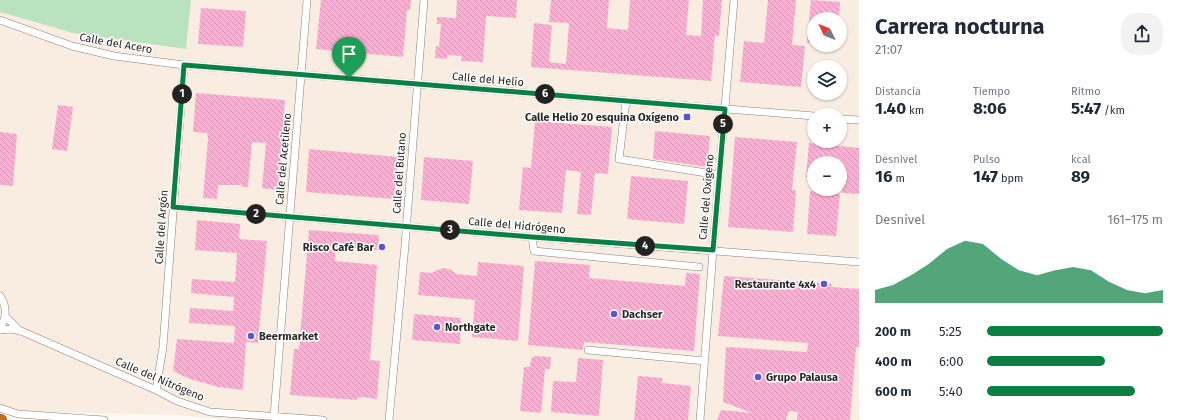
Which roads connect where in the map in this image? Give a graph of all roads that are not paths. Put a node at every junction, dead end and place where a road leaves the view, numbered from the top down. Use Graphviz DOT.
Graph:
graph roads {
  1 [pos="307,0"];
  2 [pos="424,0"];
  3 [pos="734,0"];
  4 [pos="0,20"];
  5 [pos="184,65"];
  6 [pos="300,74"];
  7 [pos="417,84"];
  8 [pos="626,101"];
  9 [pos="725,109"];
  10 [pos="807,115"];
  11 [pos="847,119"];
  12 [pos="859,120"];
  13 [pos="719,175"];
  14 [pos="173,207"];
  15 [pos="289,217"];
  16 [pos="406,226"];
  17 [pos="532,237"];
  18 [pos="713,250"];
  19 [pos="859,262"];
  20 [pos="699,267"];
  21 [pos="0,296"];
  22 [pos="5,316"];
  23 [pos="0,329"];
  24 [pos="21,331"];
  25 [pos="588,350"];
  26 [pos="705,361"];
  27 [pos="156,390"];
  28 [pos="0,408"];
  29 [pos="274,416"];
  30 [pos="104,420"];
  31 [pos="323,420"];
  32 [pos="390,420"];
  33 [pos="700,420"];
  1 -- 6 [label="street, Calle del Acetileno"];
  2 -- 7 [label="street, Calle del Butano"];
  3 -- 9 [label="street, Calle del Oxígeno"];
  4 -- 5 [label="street, Calle del Acero"];
  5 -- 6 [label="street, Calle del Helio"];
  5 -- 14 [label="street, Calle del Argón"];
  6 -- 7 [label="street, Calle del Helio"];
  6 -- 15 [label="street, Calle del Acetileno"];
  7 -- 8 [label="street, Calle del Helio"];
  7 -- 16 [label="street, Calle del Butano"];
  8 -- 9 [label="street, Calle del Helio"];
  8 -- 13 [label="street"];
  9 -- 10 [label="street, Calle del Helio"];
  9 -- 13 [label="street, Calle del Oxígeno"];
  11 -- 12 [label="street"];
  13 -- 18 [label="street, Calle del Oxígeno"];
  14 -- 15 [label="street, Calle del Hidrógeno"];
  14 -- 27 [label="street, Calle del Argón"];
  15 -- 16 [label="street, Calle del Hidrógeno"];
  15 -- 29 [label="street, Calle del Acetileno"];
  16 -- 17 [label="street, Calle del Hidrógeno"];
  16 -- 32 [label="street, Calle del Butano"];
  17 -- 18 [label="street, Calle del Hidrógeno"];
  17 -- 20 [label="street"];
  18 -- 19 [label="street, Calle del Hidrógeno"];
  18 -- 26 [label="street, Calle del Oxígeno"];
  21 -- 22 [label="street"];
  22 -- 23 [label="street"];
  22 -- 24 [label="street, Calle del Nitrógeno"];
  23 -- 24 [label="street, Calle del Nitrógeno"];
  24 -- 27 [label="street, Calle del Nitrógeno"];
  25 -- 26 [label="street"];
  26 -- 33 [label="street, Calle del Oxígeno"];
  27 -- 29 [label="street, Calle del Nitrógeno"];
  28 -- 30 [label="street"];
  29 -- 31 [label="street, Calle del Nitrógeno"];
}
